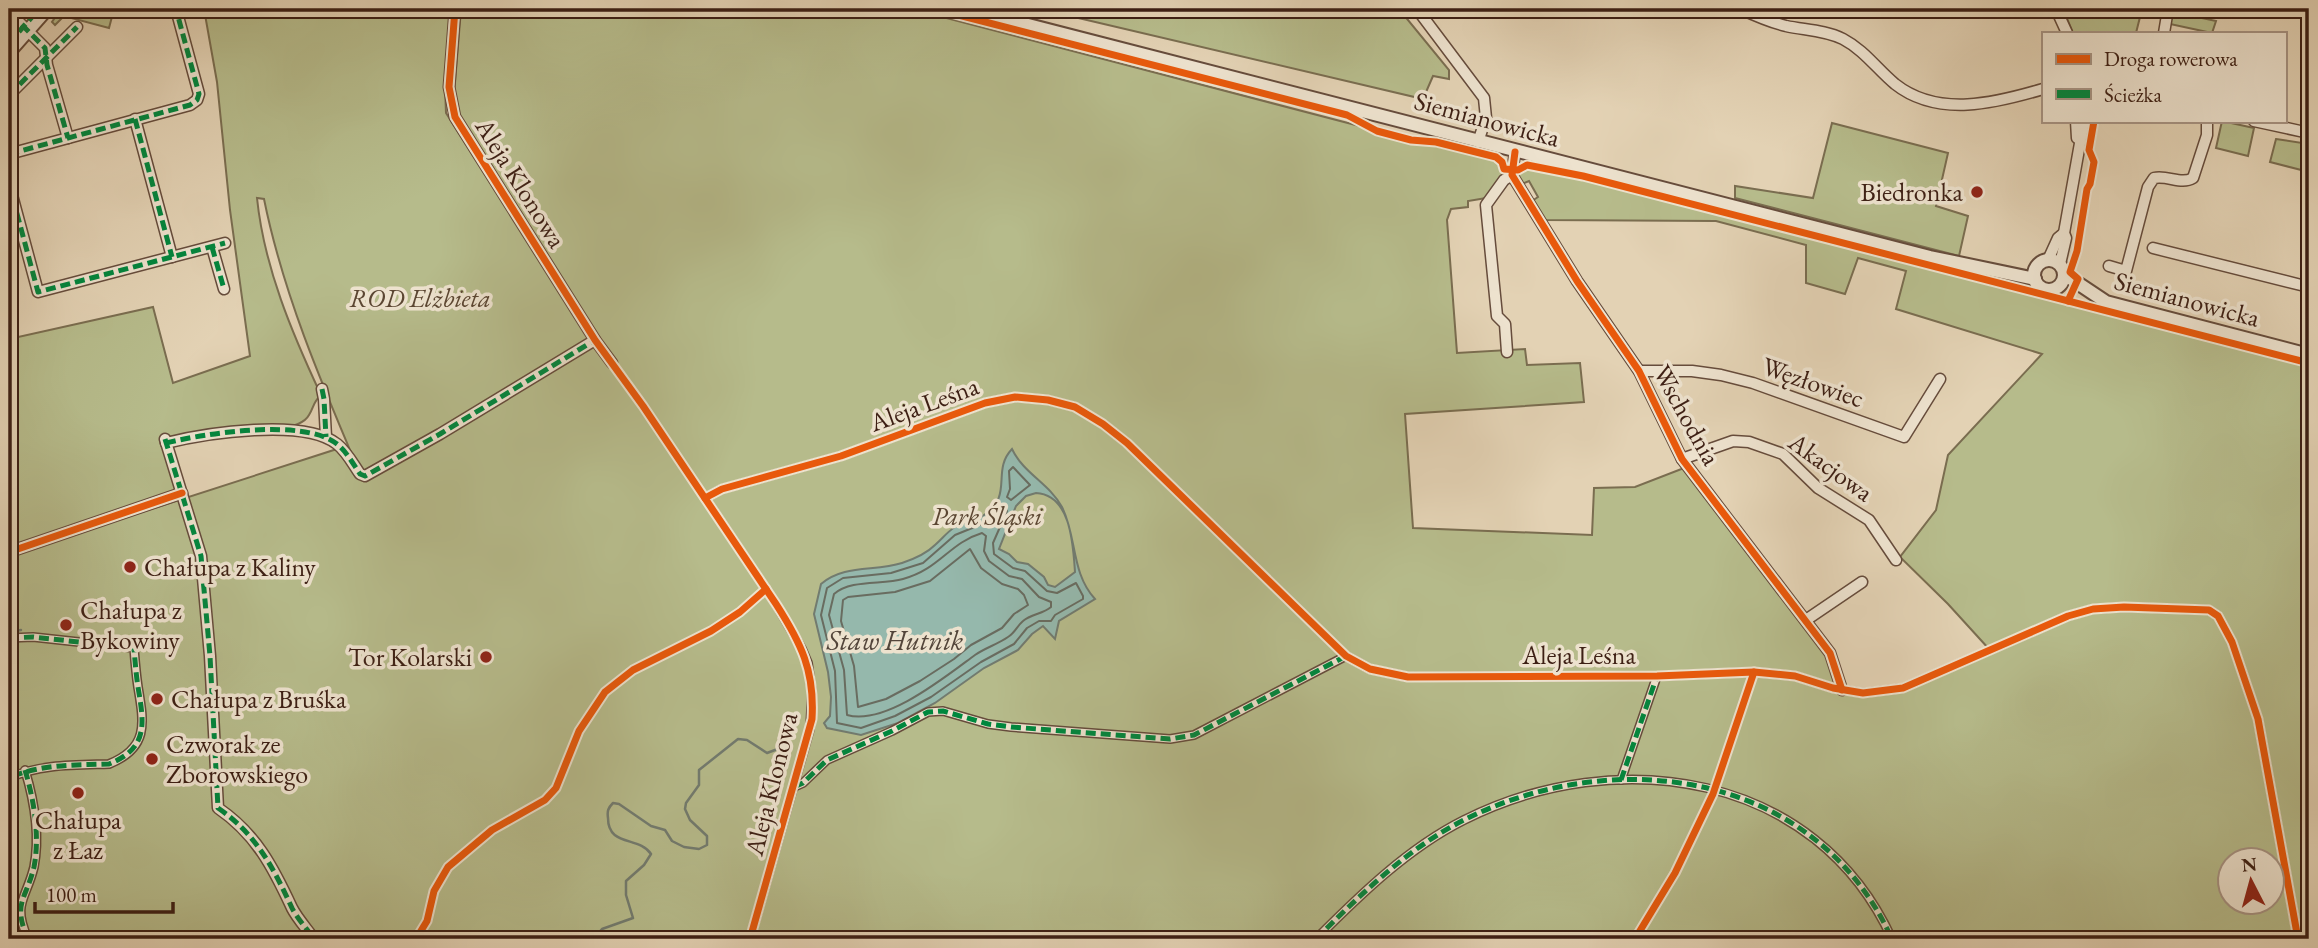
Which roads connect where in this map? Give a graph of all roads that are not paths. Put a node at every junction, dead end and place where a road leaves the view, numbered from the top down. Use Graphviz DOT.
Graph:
graph roads {
  1 [pos="47,9"];
  2 [pos="176,9"];
  3 [pos="455,9"];
  4 [pos="966,9"];
  5 [pos="1417,9"];
  6 [pos="1741,9"];
  7 [pos="2056,9"];
  8 [pos="2168,9"];
  9 [pos="9,17"];
  10 [pos="77,27"];
  11 [pos="29,30"];
  12 [pos="2067,32"];
  13 [pos="2164,32"];
  14 [pos="9,52"];
  15 [pos="46,58"];
  16 [pos="2042,89"];
  17 [pos="9,95"];
  18 [pos="135,119"];
  19 [pos="2076,122"];
  20 [pos="2084,122"];
  21 [pos="2207,122"];
  22 [pos="2259,122"];
  23 [pos="2309,133"];
  24 [pos="68,138"];
  25 [pos="1478,142"];
  26 [pos="2078,149"];
  27 [pos="1515,152"];
  28 [pos="9,153"];
  29 [pos="1513,175"];
  30 [pos="9,184"];
  31 [pos="225,243"];
  32 [pos="212,247"];
  33 [pos="2153,248"];
  34 [pos="172,257"];
  35 [pos="2109,266"];
  36 [pos="2049,269"];
  37 [pos="2059,286"];
  38 [pos="2309,287"];
  39 [pos="224,289"];
  40 [pos="2095,297"];
  41 [pos="595,340"];
  42 [pos="1507,352"];
  43 [pos="2309,355"];
  44 [pos="612,363"];
  45 [pos="1639,371"];
  46 [pos="1940,379"];
  47 [pos="321,389"];
  48 [pos="326,438"];
  49 [pos="1682,459"];
  50 [pos="181,493"];
  51 [pos="705,498"];
  52 [pos="9,552"];
  53 [pos="1896,560"];
  54 [pos="1862,582"];
  55 [pos="1806,620"];
  56 [pos="9,638"];
  57 [pos="1346,656"];
  58 [pos="1657,676"];
  59 [pos="1842,690"];
  60 [pos="25,771"];
  61 [pos="9,778"];
  62 [pos="1621,780"];
  63 [pos="793,787"];
  64 [pos="28,939"];
  65 [pos="314,939"];
  66 [pos="750,939"];
  67 [pos="1316,939"];
  68 [pos="1892,939"];
  69 [pos="2298,939"];
  1 -- 11 [label="street"];
  2 -- 18 [label="street"];
  3 -- 41 [label="street, Aleja Klonowa"];
  4 -- 25 [label="street, Siemianowicka"];
  5 -- 25 [label="street"];
  6 -- 16 [label="street"];
  7 -- 12 [label="street"];
  8 -- 13 [label="street"];
  9 -- 11 [label="street"];
  10 -- 15 [label="street"];
  11 -- 14 [label="street"];
  11 -- 15 [label="street"];
  15 -- 17 [label="street"];
  15 -- 24 [label="street"];
  18 -- 24 [label="street"];
  18 -- 34 [label="street"];
  19 -- 26 [label="street"];
  20 -- 26 [label="street"];
  21 -- 35 [label="street"];
  22 -- 23 [label="street"];
  24 -- 28 [label="street"];
  25 -- 27 [label="street, Siemianowicka"];
  26 -- 36 [label="street"];
  27 -- 29 [label="street"];
  27 -- 36 [label="street, Siemianowicka"];
  29 -- 42 [label="street"];
  29 -- 45 [label="street, Wschodnia"];
  30 -- 34 [label="street"];
  31 -- 32 [label="street"];
  32 -- 34 [label="street"];
  32 -- 39 [label="street"];
  33 -- 38 [label="street"];
  36 -- 37 [label="street"];
  36 -- 37 [label="street, Siemianowicka"];
  36 -- 40 [label="street, Siemianowicka"];
  37 -- 40 [label="street, Siemianowicka"];
  40 -- 43 [label="street, Siemianowicka"];
  41 -- 44 [label="street, Aleja Klonowa"];
  41 -- 48 [label="street"];
  45 -- 46 [label="street, Węzłowiec"];
  45 -- 49 [label="street, Wschodnia"];
  47 -- 48 [label="street"];
  48 -- 50 [label="street"];
  49 -- 53 [label="street, Akacjowa"];
  49 -- 55 [label="street, Wschodnia"];
  50 -- 52 [label="street"];
  50 -- 65 [label="street"];
  51 -- 57 [label="street, Aleja Leśna"];
  51 -- 63 [label="street, Aleja Klonowa"];
  54 -- 55 [label="street"];
  55 -- 59 [label="street, Wschodnia"];
  56 -- 60 [label="street"];
  57 -- 58 [label="street, Aleja Leśna"];
  57 -- 63 [label="street"];
  58 -- 59 [label="street, Aleja Leśna"];
  58 -- 62 [label="street"];
  59 -- 69 [label="street, Aleja Leśna"];
  60 -- 61 [label="street"];
  60 -- 64 [label="street"];
  62 -- 67 [label="street"];
  62 -- 68 [label="street"];
  63 -- 66 [label="street, Aleja Klonowa"];
}
